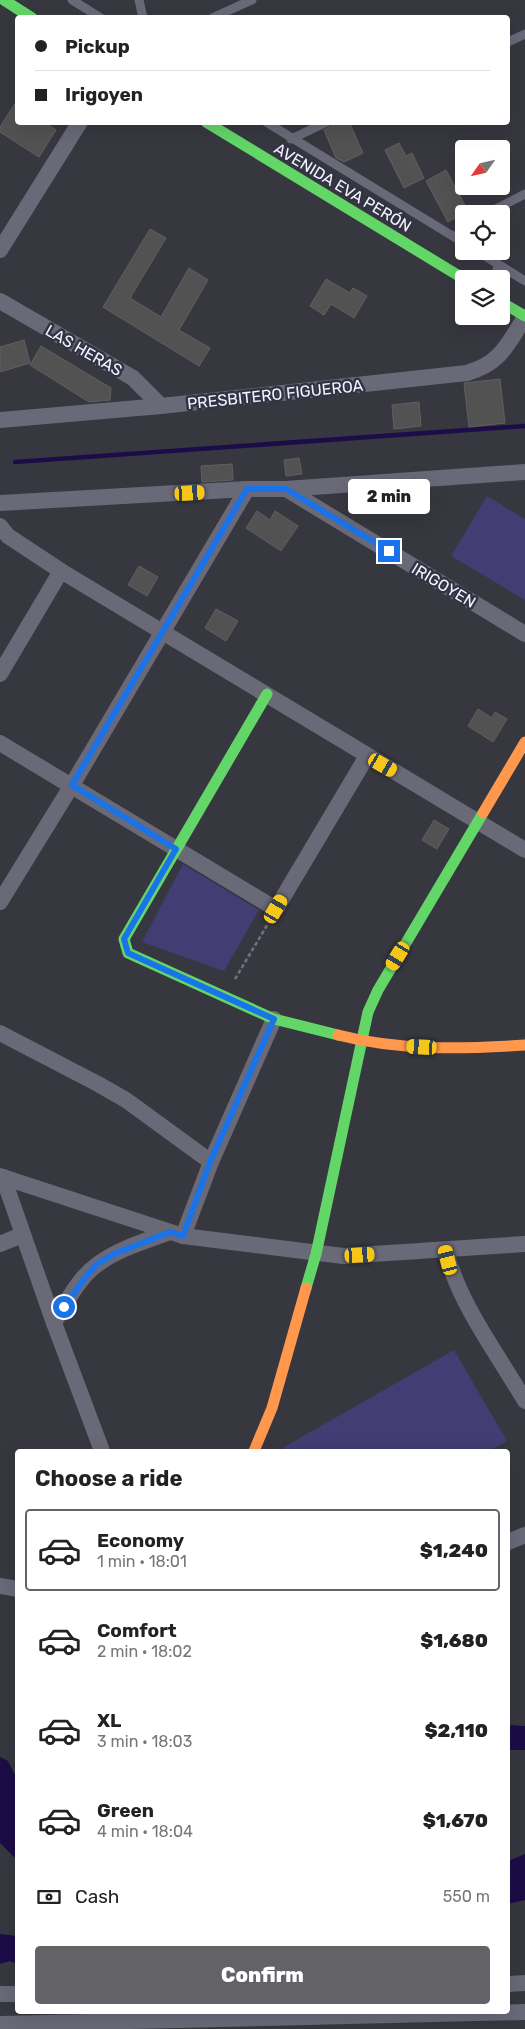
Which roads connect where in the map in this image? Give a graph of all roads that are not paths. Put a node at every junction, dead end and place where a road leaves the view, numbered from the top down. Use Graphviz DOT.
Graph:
graph roads {
  1 [pos="4,0"];
  2 [pos="72,0"];
  3 [pos="139,0"];
  4 [pos="252,0"];
  5 [pos="27,15"];
  6 [pos="96,15"];
  7 [pos="142,15"];
  8 [pos="219,15"];
  9 [pos="525,34"];
  10 [pos="510,41"];
  11 [pos="78,125"];
  12 [pos="211,125"];
  13 [pos="270,125"];
  14 [pos="321,125"];
  15 [pos="291,139"];
  16 [pos="525,194"];
  17 [pos="504,205"];
  18 [pos="454,237"];
  19 [pos="0,250"];
  20 [pos="491,260"];
  21 [pos="499,265"];
  22 [pos="497,270"];
  23 [pos="455,274"];
  24 [pos="525,281"];
  25 [pos="0,301"];
  26 [pos="510,308"];
  27 [pos="525,317"];
  28 [pos="161,406"];
  29 [pos="0,420"];
  30 [pos="525,472"];
  31 [pos="247,489"];
  32 [pos="286,489"];
  33 [pos="0,504"];
  34 [pos="0,526"];
  35 [pos="61,570"];
  36 [pos="162,632"];
  37 [pos="525,634"];
  38 [pos="0,674"];
  39 [pos="267,694"];
  40 [pos="525,742"];
  41 [pos="0,743"];
  42 [pos="367,756"];
  43 [pos="72,785"];
  44 [pos="477,820"];
  45 [pos="176,849"];
  46 [pos="525,850"];
  47 [pos="0,902"];
  48 [pos="274,1019"];
  49 [pos="0,1034"];
  50 [pos="362,1041"];
  51 [pos="525,1045"];
  52 [pos="210,1162"];
  53 [pos="1,1176"];
  54 [pos="177,1234"];
  55 [pos="22,1235"];
  56 [pos="0,1244"];
  57 [pos="525,1244"];
  58 [pos="446,1250"];
  59 [pos="316,1254"];
  60 [pos="54,1323"];
  61 [pos="525,1401"];
  62 [pos="101,1449"];
  63 [pos="255,1449"];
  64 [pos="525,1534"];
  65 [pos="510,1541"];
  66 [pos="0,1586"];
  67 [pos="15,1588"];
  68 [pos="525,1983"];
  69 [pos="510,1984"];
  70 [pos="0,1994"];
  71 [pos="15,1994"];
  72 [pos="525,2012"];
  73 [pos="510,2013"];
  74 [pos="487,2014"];
  75 [pos="412,2018"];
  76 [pos="166,2020"];
  77 [pos="0,2024"];
  1 -- 5 [label="street"];
  2 -- 6 [label="lane"];
  3 -- 7 [label="lane"];
  4 -- 8 [label="lane"];
  9 -- 10 [label="lane"];
  11 -- 19 [label="street"];
  12 -- 23 [label="street, AVENIDA EVA PERÓN"];
  13 -- 15 [label="lane"];
  14 -- 15 [label="lane"];
  15 -- 18 [label="lane"];
  16 -- 17 [label="lane"];
  20 -- 21 [label="lane"];
  21 -- 22 [label="lane"];
  21 -- 24 [label="lane"];
  25 -- 28 [label="street, LAS HERAS"];
  26 -- 27 [label="street"];
  27 -- 28 [label="street, PRESBITERO FIGUEROA"];
  28 -- 29 [label="street, PRESBITERO FIGUEROA"];
  30 -- 32 [label="street"];
  31 -- 32 [label="street"];
  31 -- 33 [label="street"];
  31 -- 36 [label="street"];
  32 -- 37 [label="street, IRIGOYEN"];
  34 -- 35 [label="street"];
  35 -- 36 [label="street"];
  35 -- 38 [label="street"];
  36 -- 39 [label="street"];
  36 -- 43 [label="street"];
  39 -- 42 [label="street"];
  39 -- 45 [label="street"];
  40 -- 44 [label="street"];
  41 -- 43 [label="street"];
  42 -- 44 [label="street"];
  42 -- 45 [label="street"];
  43 -- 45 [label="street"];
  43 -- 47 [label="street"];
  44 -- 46 [label="street"];
  44 -- 50 [label="street"];
  45 -- 48 [label="street"];
  48 -- 50 [label="street"];
  48 -- 52 [label="street"];
  49 -- 52 [label="street"];
  50 -- 51 [label="street"];
  50 -- 59 [label="street"];
  52 -- 54 [label="street"];
  53 -- 54 [label="street"];
  53 -- 55 [label="street"];
  54 -- 59 [label="street"];
  54 -- 60 [label="street"];
  55 -- 56 [label="street"];
  55 -- 60 [label="street"];
  57 -- 58 [label="street"];
  58 -- 59 [label="street"];
  58 -- 61 [label="street"];
  59 -- 63 [label="street"];
  60 -- 62 [label="street"];
  64 -- 65 [label="street"];
  66 -- 67 [label="street"];
  68 -- 69 [label="street"];
  70 -- 71 [label="street"];
  72 -- 73 [label="street"];
  74 -- 75 [label="street"];
  75 -- 76 [label="street"];
  76 -- 77 [label="street"];
}
